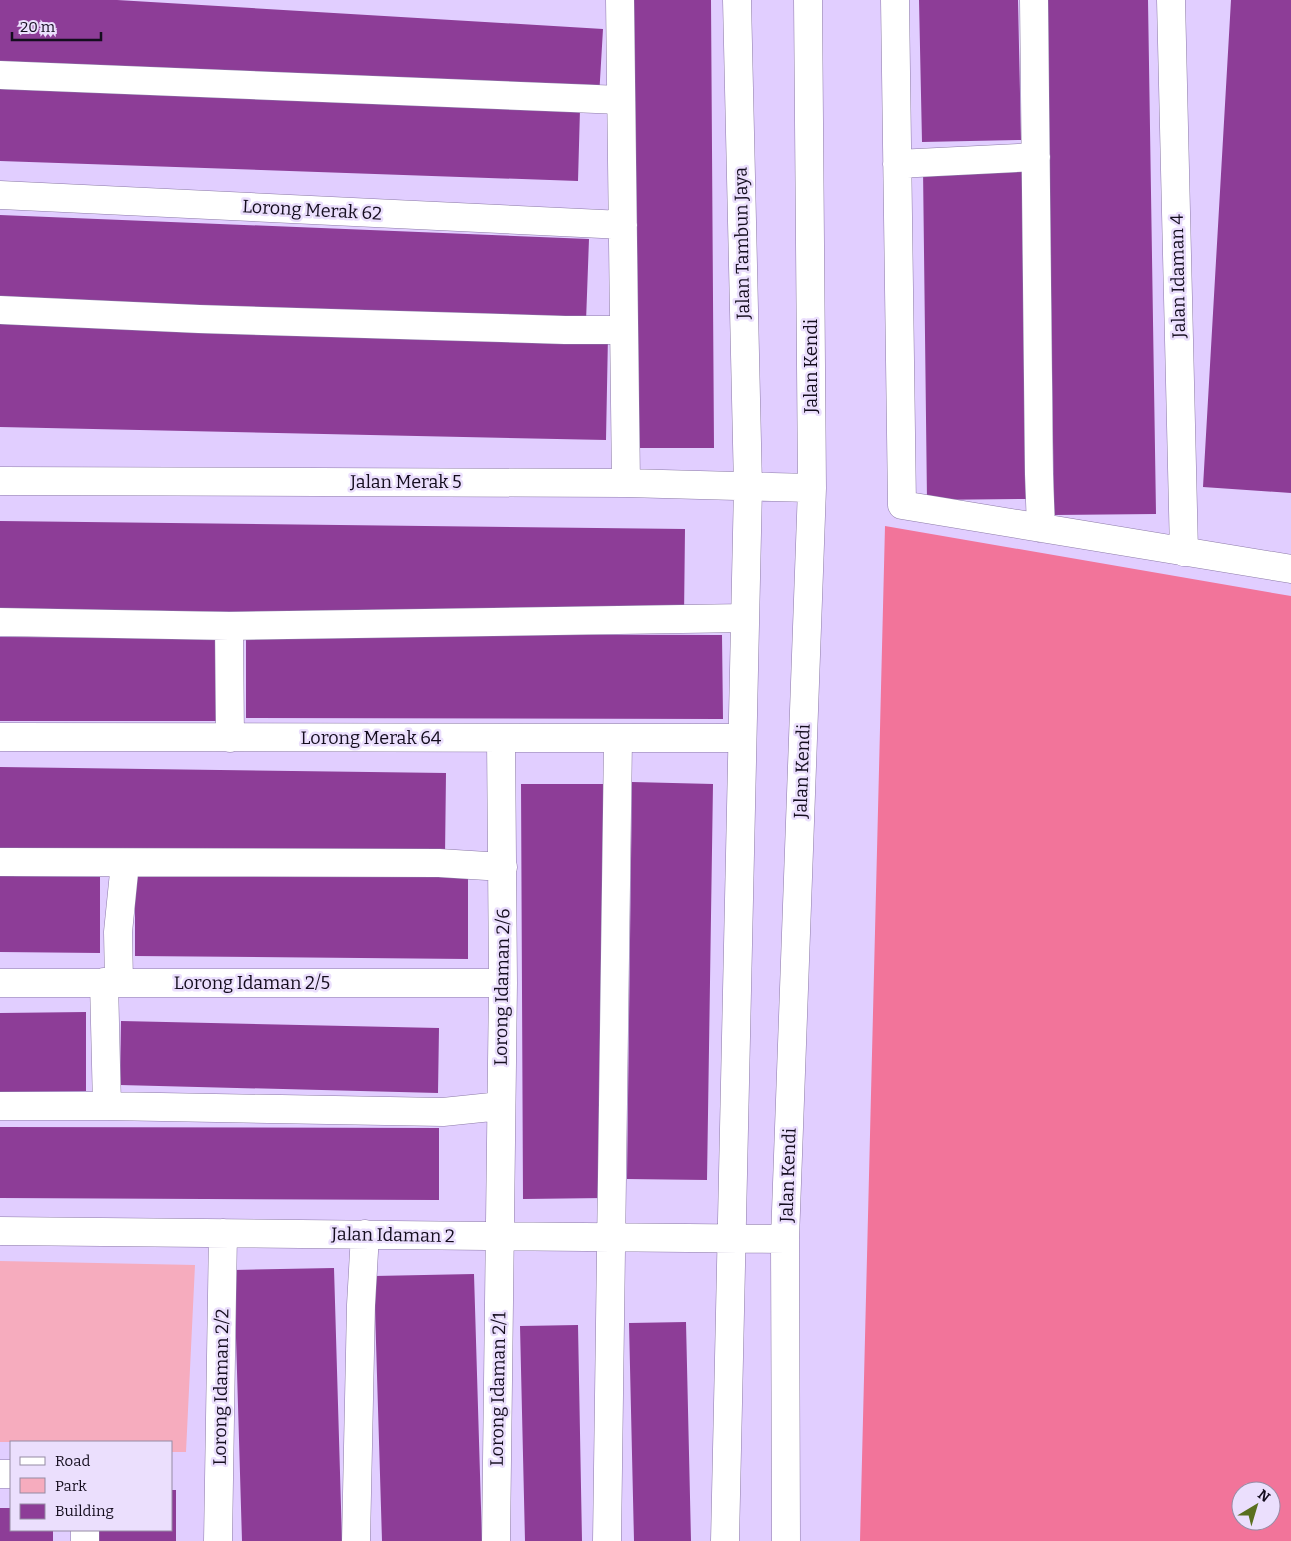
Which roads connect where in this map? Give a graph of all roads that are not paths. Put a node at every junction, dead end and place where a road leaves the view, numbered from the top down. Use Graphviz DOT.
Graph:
graph roads {
  1 [pos="620,0"];
  2 [pos="737,0"];
  3 [pos="808,0"];
  4 [pos="895,0"];
  5 [pos="1034,0"];
  6 [pos="1171,0"];
  7 [pos="0,75"];
  8 [pos="621,100"];
  9 [pos="1036,157"];
  10 [pos="897,164"];
  11 [pos="0,195"];
  12 [pos="623,225"];
  13 [pos="0,310"];
  14 [pos="624,330"];
  15 [pos="0,480"];
  16 [pos="626,483"];
  17 [pos="748,487"];
  18 [pos="812,488"];
  19 [pos="1042,528"];
  20 [pos="1184,552"];
  21 [pos="1291,569"];
  22 [pos="745,618"];
  23 [pos="0,622"];
  24 [pos="229,626"];
  25 [pos="0,736"];
  26 [pos="230,738"];
  27 [pos="500,738"];
  28 [pos="742,738"];
  29 [pos="618,739"];
  30 [pos="0,862"];
  31 [pos="125,863"];
  32 [pos="503,867"];
  33 [pos="111,982"];
  34 [pos="0,983"];
  35 [pos="503,983"];
  36 [pos="0,1106"];
  37 [pos="107,1106"];
  38 [pos="501,1106"];
  39 [pos="0,1230"];
  40 [pos="223,1233"];
  41 [pos="365,1234"];
  42 [pos="499,1236"];
  43 [pos="611,1237"];
  44 [pos="731,1238"];
  45 [pos="786,1239"];
  46 [pos="218,1541"];
  47 [pos="356,1541"];
  48 [pos="496,1541"];
  49 [pos="607,1541"];
  50 [pos="725,1541"];
  51 [pos="786,1541"];
  1 -- 8 [label="street"];
  2 -- 17 [label="street, Jalan Tambun Jaya"];
  3 -- 18 [label="street, Jalan Kendi"];
  4 -- 10 [label="street"];
  5 -- 9 [label="street"];
  6 -- 20 [label="street, Jalan Idaman 4"];
  7 -- 8 [label="street"];
  8 -- 12 [label="street"];
  9 -- 10 [label="street"];
  9 -- 19 [label="street"];
  10 -- 19 [label="street"];
  11 -- 12 [label="street, Lorong Merak 62"];
  12 -- 14 [label="street"];
  13 -- 14 [label="street"];
  14 -- 16 [label="street"];
  15 -- 16 [label="street, Jalan Merak 5"];
  16 -- 17 [label="street, Jalan Merak 5"];
  17 -- 18 [label="street, Jalan Merak 5"];
  17 -- 22 [label="street"];
  18 -- 45 [label="street, Jalan Kendi"];
  19 -- 20 [label="street"];
  20 -- 21 [label="street"];
  22 -- 24 [label="street"];
  22 -- 28 [label="street"];
  23 -- 24 [label="street"];
  24 -- 26 [label="street"];
  25 -- 26 [label="street, Lorong Merak 64"];
  26 -- 27 [label="street, Lorong Merak 64"];
  27 -- 29 [label="street, Lorong Merak 64"];
  27 -- 32 [label="street, Lorong Idaman 2/6"];
  28 -- 29 [label="street, Lorong Merak 64"];
  28 -- 44 [label="street"];
  29 -- 43 [label="street"];
  30 -- 31 [label="street"];
  31 -- 32 [label="street"];
  31 -- 33 [label="street"];
  32 -- 35 [label="street, Lorong Idaman 2/6"];
  33 -- 34 [label="street, Lorong Idaman 2/5"];
  33 -- 35 [label="street, Lorong Idaman 2/5"];
  33 -- 37 [label="street"];
  35 -- 38 [label="street, Lorong Idaman 2/6"];
  36 -- 37 [label="street"];
  37 -- 38 [label="street"];
  38 -- 42 [label="street, Lorong Idaman 2/6"];
  39 -- 40 [label="street, Jalan Idaman 2"];
  40 -- 41 [label="street, Jalan Idaman 2"];
  40 -- 46 [label="street, Lorong Idaman 2/2"];
  41 -- 42 [label="street, Jalan Idaman 2"];
  41 -- 47 [label="street"];
  42 -- 43 [label="street, Jalan Idaman 2"];
  42 -- 48 [label="street, Lorong Idaman 2/1"];
  43 -- 44 [label="street, Jalan Idaman 2"];
  43 -- 49 [label="street"];
  44 -- 45 [label="street, Jalan Idaman 2"];
  44 -- 50 [label="street"];
  45 -- 51 [label="street, Jalan Kendi"];
}
